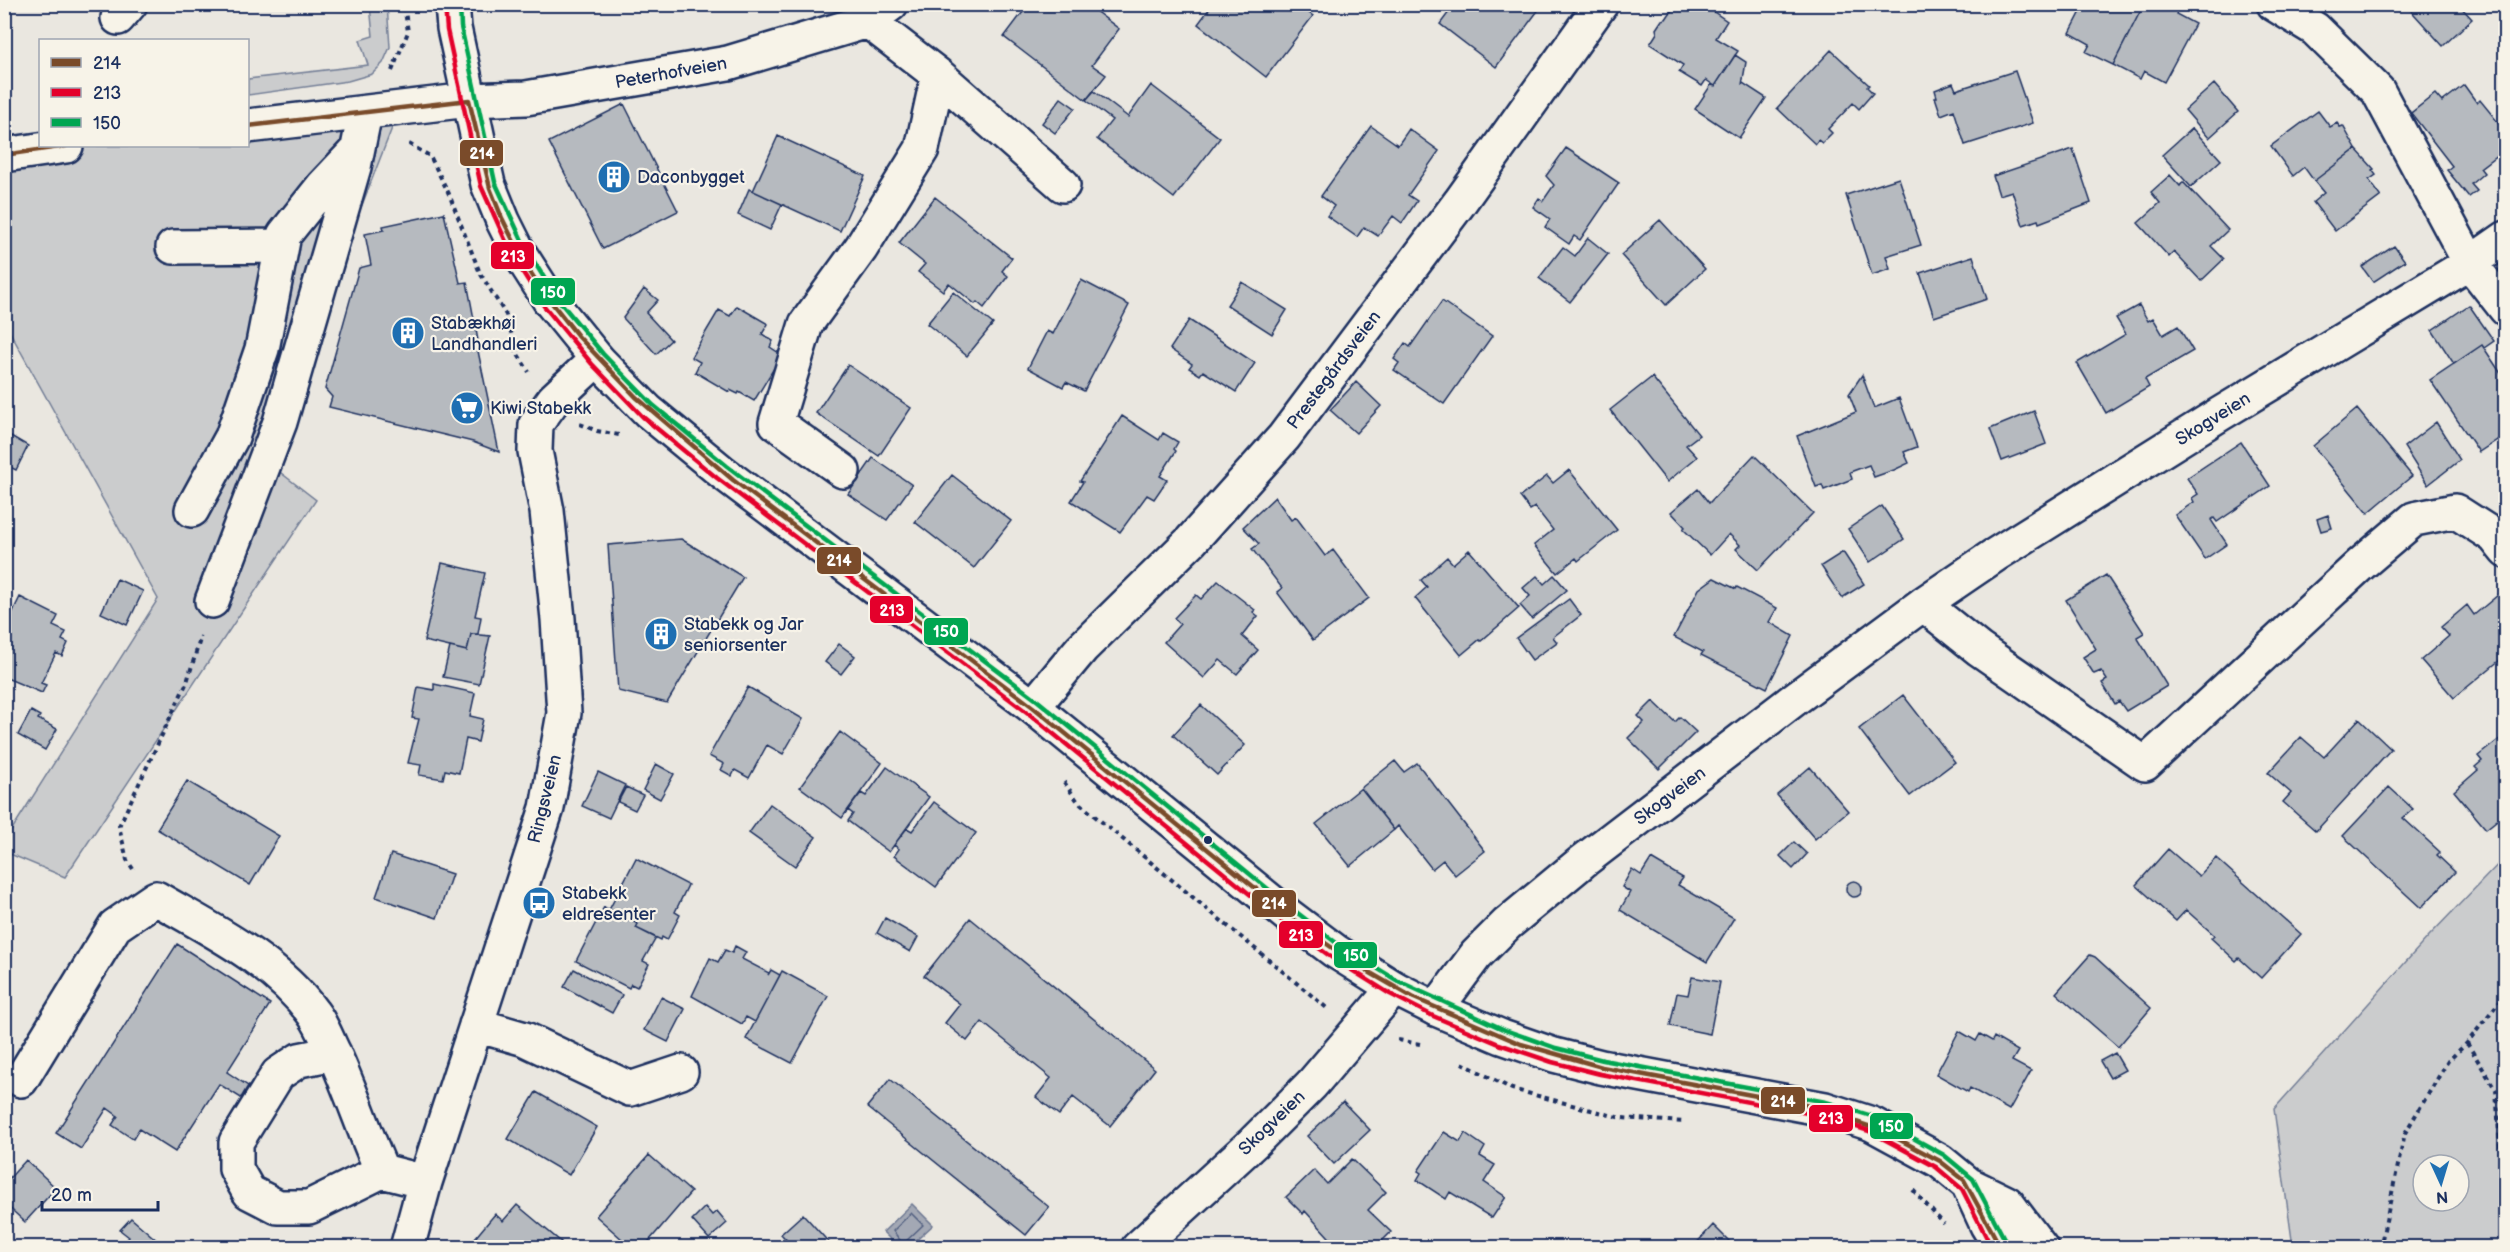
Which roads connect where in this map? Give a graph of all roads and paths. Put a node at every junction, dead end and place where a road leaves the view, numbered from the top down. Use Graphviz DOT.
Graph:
graph roads {
  1 [pos="404,4"];
  2 [pos="452,4"];
  3 [pos="1601,4"];
  4 [pos="2274,4"];
  5 [pos="880,13"];
  6 [pos="392,71"];
  7 [pos="938,75"];
  8 [pos="469,100"];
  9 [pos="365,114"];
  10 [pos="249,126"];
  11 [pos="59,147"];
  12 [pos="358,149"];
  13 [pos="4,155"];
  14 [pos="1063,185"];
  15 [pos="2505,238"];
  16 [pos="282,246"];
  17 [pos="173,247"];
  18 [pos="2470,263"];
  19 [pos="2505,309"];
  20 [pos="597,359"];
  21 [pos="843,471"];
  22 [pos="192,510"];
  23 [pos="2505,551"];
  24 [pos="212,601"];
  25 [pos="1923,604"];
  26 [pos="1033,707"];
  27 [pos="156,898"];
  28 [pos="1394,988"];
  29 [pos="2505,993"];
  30 [pos="1436,1009"];
  31 [pos="476,1026"];
  32 [pos="2467,1043"];
  33 [pos="334,1053"];
  34 [pos="681,1072"];
  35 [pos="21,1080"];
  36 [pos="382,1171"];
  37 [pos="425,1182"];
  38 [pos="1968,1184"];
  39 [pos="2505,1197"];
  40 [pos="406,1248"];
  41 [pos="1138,1248"];
  42 [pos="2001,1248"];
  43 [pos="2041,1248"];
  44 [pos="2380,1248"];
  1 -- 6 [label="path"];
  2 -- 8 [label="street"];
  3 -- 26 [label="street, Prestegårdsveien"];
  4 -- 18 [label="street"];
  5 -- 7 [label="street, Peterhofveien"];
  5 -- 8 [label="street, Peterhofveien"];
  7 -- 14 [label="street, Peterhofveien"];
  7 -- 21 [label="street"];
  8 -- 9 [label="street, Peterhofveien"];
  8 -- 20 [label="street"];
  9 -- 10 [label="street, Peterhofveien"];
  9 -- 12 [label="street"];
  11 -- 13 [label="street"];
  12 -- 16 [label="street"];
  12 -- 24 [label="street"];
  15 -- 18 [label="street, Skogveien"];
  16 -- 17 [label="street"];
  16 -- 22 [label="street"];
  18 -- 19 [label="street"];
  18 -- 25 [label="street, Skogveien"];
  20 -- 26 [label="street"];
  20 -- 31 [label="street, Ringsveien"];
  23 -- 25 [label="street"];
  24 -- 27 [label="path"];
  25 -- 30 [label="street, Skogveien"];
  26 -- 28 [label="street"];
  27 -- 33 [label="street"];
  27 -- 35 [label="street"];
  28 -- 30 [label="street"];
  28 -- 41 [label="street, Skogveien"];
  29 -- 32 [label="path"];
  30 -- 38 [label="street"];
  31 -- 34 [label="street"];
  31 -- 37 [label="street, Ringsveien"];
  32 -- 39 [label="path"];
  32 -- 44 [label="path"];
  33 -- 36 [label="street"];
  33 -- 36 [label="street"];
  36 -- 37 [label="street"];
  37 -- 40 [label="street, Ringsveien"];
  38 -- 42 [label="street"];
  38 -- 43 [label="street"];
}
